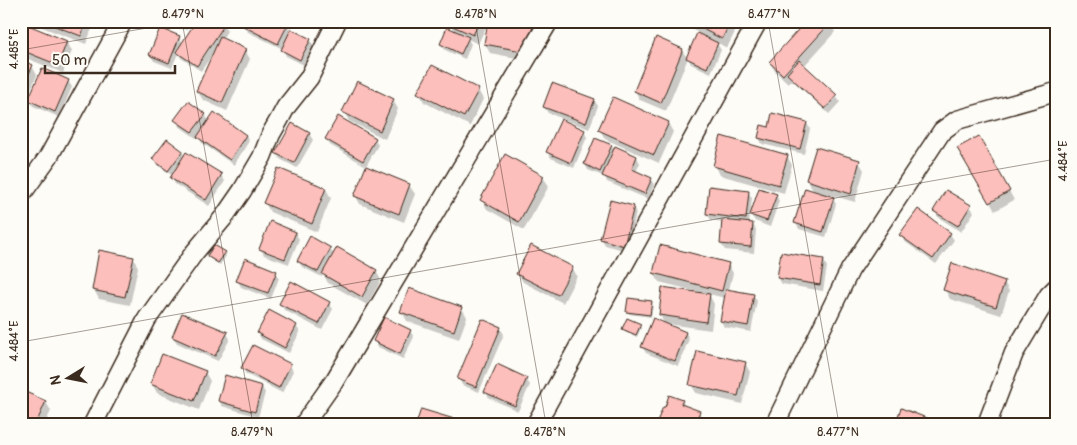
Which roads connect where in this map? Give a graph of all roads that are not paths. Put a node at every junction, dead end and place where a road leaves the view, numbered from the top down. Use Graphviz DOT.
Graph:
graph roads {
  1 [pos="123,21"];
  2 [pos="337,21"];
  3 [pos="550,21"];
  4 [pos="758,21"];
  5 [pos="1056,92"];
  6 [pos="21,195"];
  7 [pos="1056,288"];
  8 [pos="93,424"];
  9 [pos="304,424"];
  10 [pos="536,424"];
  11 [pos="775,424"];
  12 [pos="987,424"];
  1 -- 6 [label="street"];
  2 -- 8 [label="street"];
  3 -- 9 [label="street"];
  4 -- 10 [label="street"];
  5 -- 11 [label="street"];
  7 -- 12 [label="street"];
}
